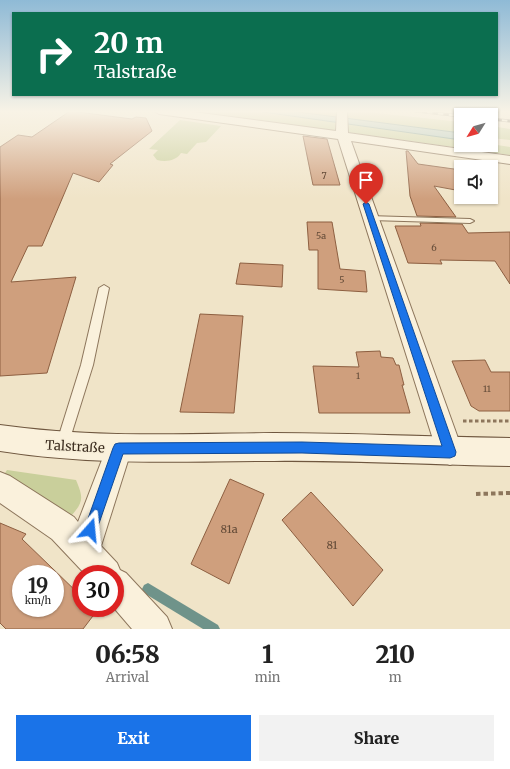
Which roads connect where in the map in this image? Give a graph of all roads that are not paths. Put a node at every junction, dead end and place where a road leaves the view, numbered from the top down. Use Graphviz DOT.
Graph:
graph roads {
  1 [pos="347,140"];
  2 [pos="418,140"];
  3 [pos="510,160"];
  4 [pos="371,218"];
  5 [pos="470,221"];
  6 [pos="104,288"];
  7 [pos="0,438"];
  8 [pos="61,447"];
  9 [pos="119,448"];
  10 [pos="450,452"];
  11 [pos="510,452"];
  12 [pos="0,486"];
  13 [pos="84,550"];
  14 [pos="98,565"];
  15 [pos="124,594"];
  16 [pos="155,629"];
  1 -- 4 [label="street"];
  2 -- 3 [label="street"];
  4 -- 5 [label="lane"];
  4 -- 10 [label="street"];
  6 -- 8 [label="lane"];
  7 -- 8 [label="main road, Talstraße"];
  8 -- 9 [label="main road, Talstraße"];
  9 -- 10 [label="main road, Talstraße"];
  9 -- 13 [label="street"];
  10 -- 11 [label="main road, Talstraße"];
  12 -- 13 [label="street"];
  13 -- 14 [label="street"];
  15 -- 16 [label="street"];
}
